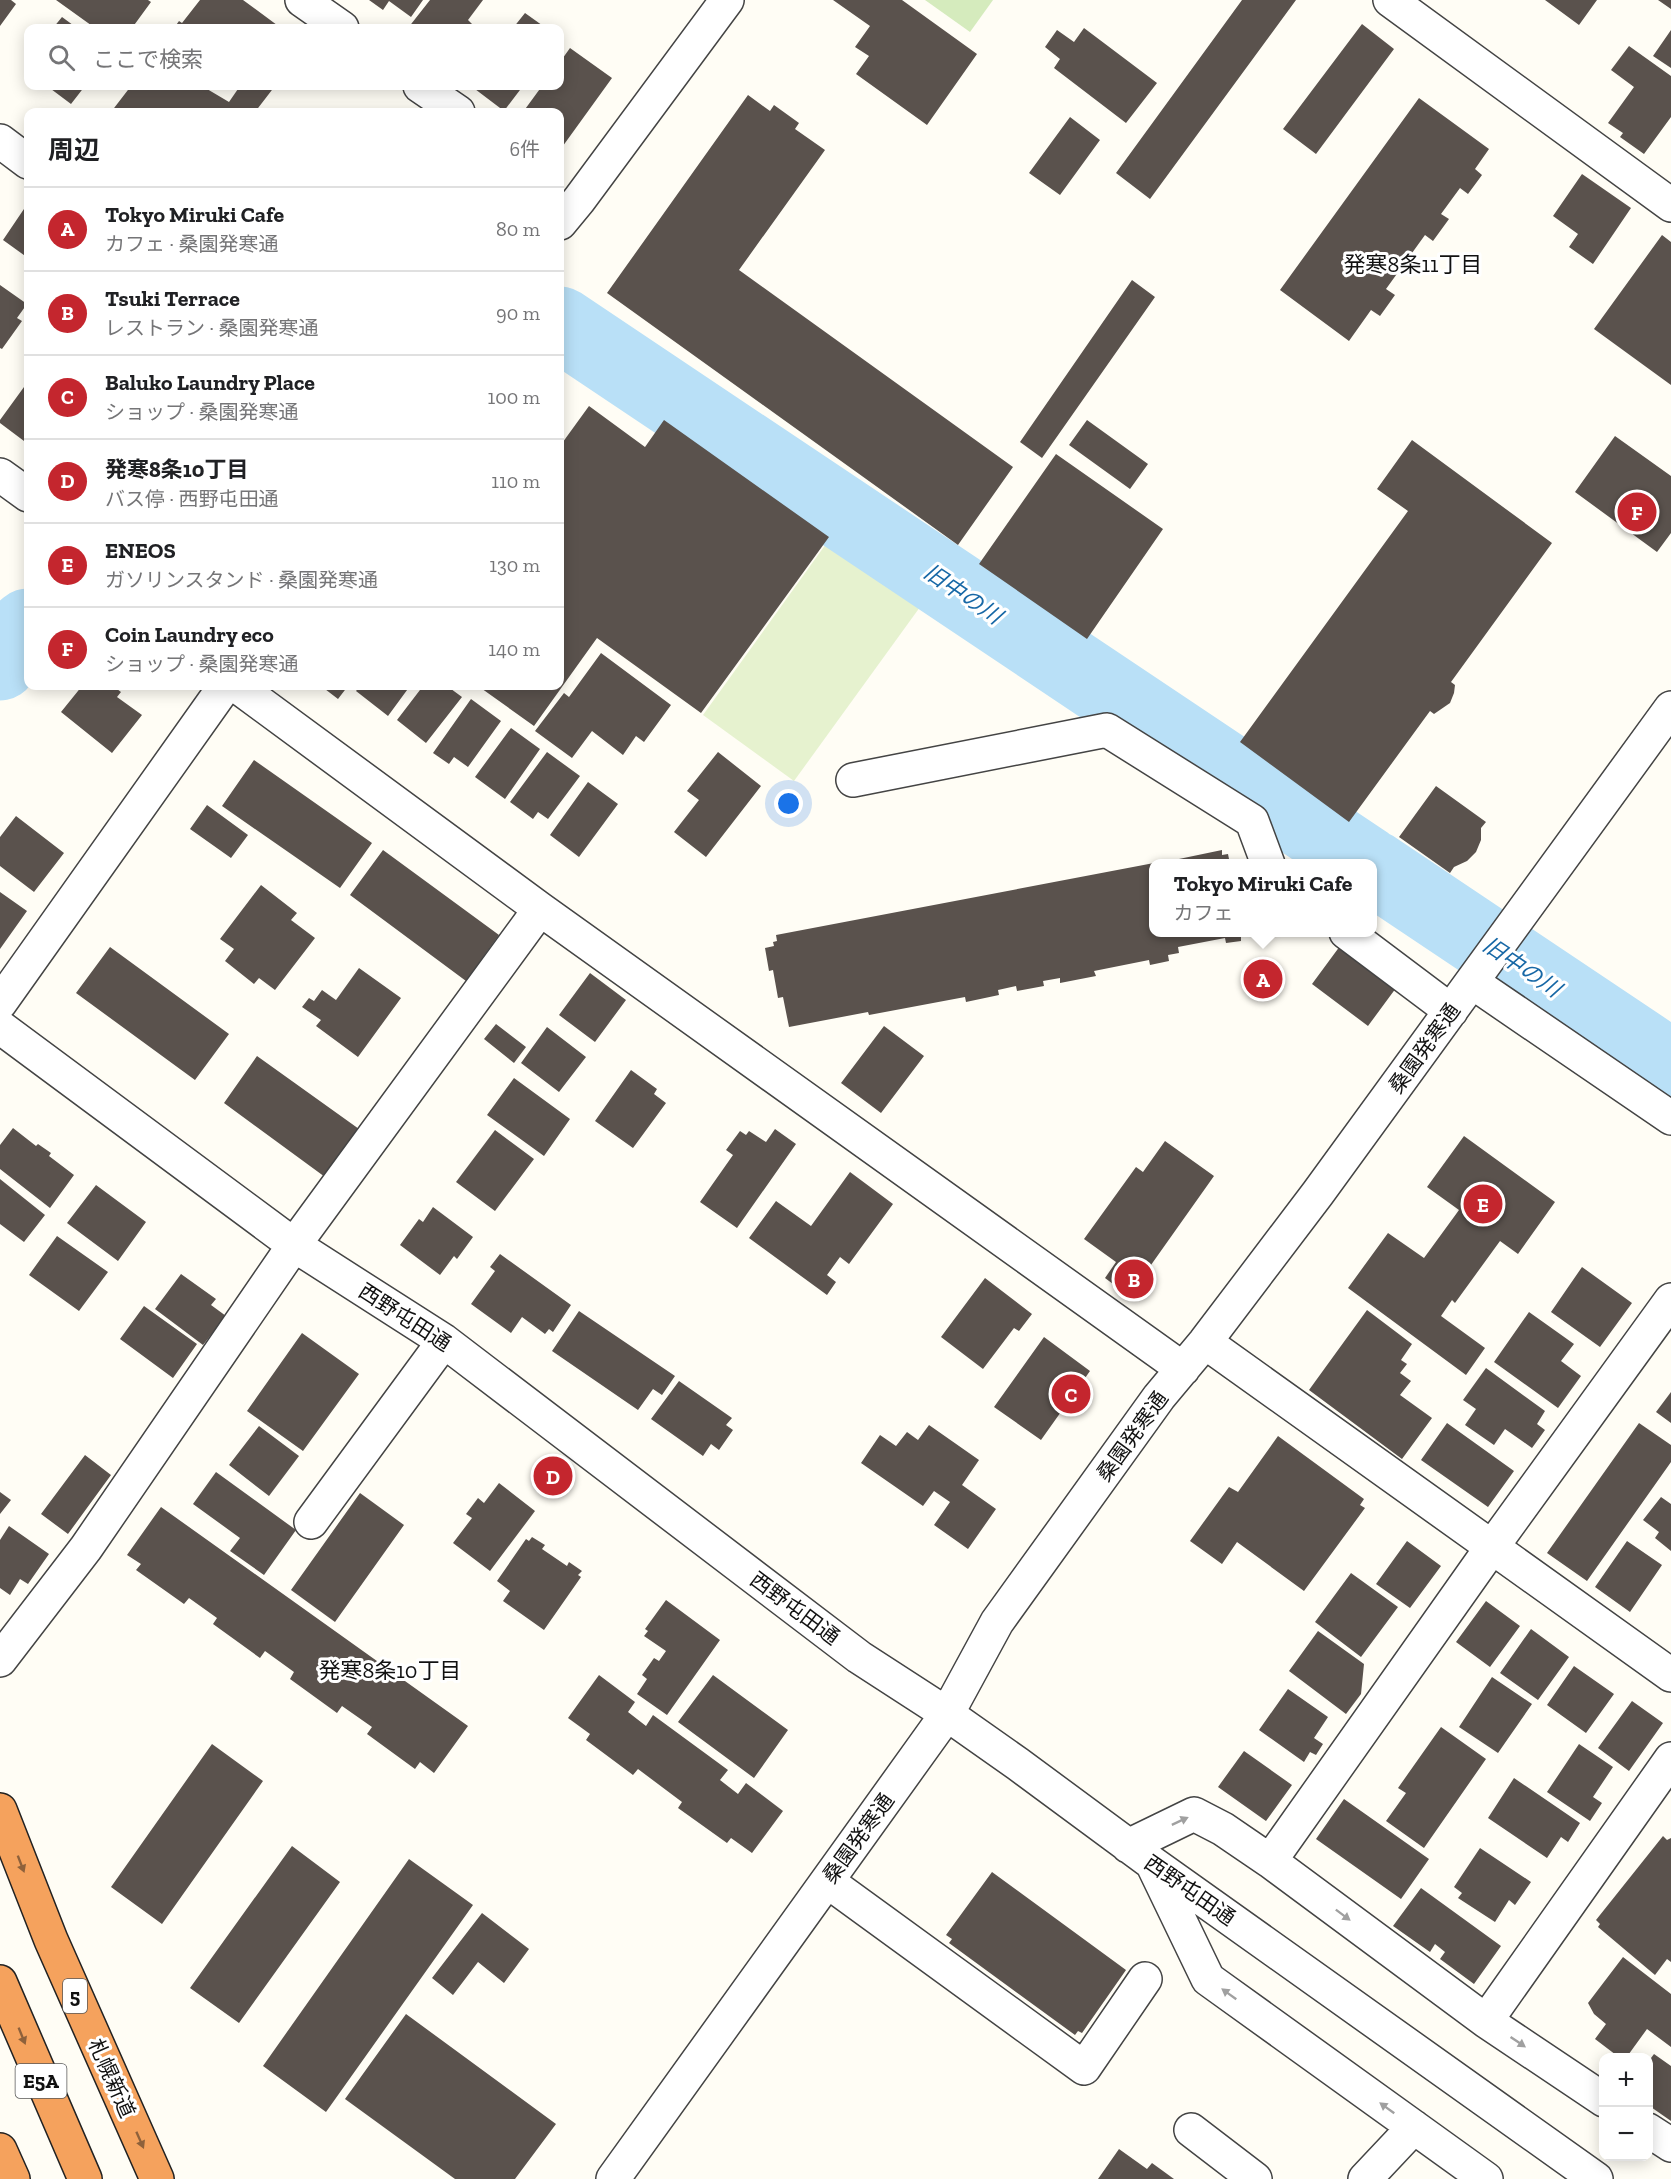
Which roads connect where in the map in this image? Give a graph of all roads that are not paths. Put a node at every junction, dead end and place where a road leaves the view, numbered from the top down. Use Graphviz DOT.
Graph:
graph roads {
  1 [pos="302,0"];
  2 [pos="726,0"];
  3 [pos="1390,0"];
  4 [pos="336,24"];
  5 [pos="426,90"];
  6 [pos="452,108"];
  7 [pos="0,141"];
  8 [pos="24,159"];
  9 [pos="566,203"];
  10 [pos="1671,205"];
  11 [pos="0,475"];
  12 [pos="24,492"];
  13 [pos="222,690"];
  14 [pos="242,690"];
  15 [pos="1671,708"];
  16 [pos="852,780"];
  17 [pos="1266,859"];
  18 [pos="540,909"];
  19 [pos="1351,937"];
  20 [pos="1478,974"];
  21 [pos="0,1003"];
  22 [pos="1451,1011"];
  23 [pos="0,1027"];
  24 [pos="1671,1118"];
  25 [pos="294,1245"];
  26 [pos="1671,1300"];
  27 [pos="444,1341"];
  28 [pos="1205,1342"];
  29 [pos="1183,1369"];
  30 [pos="311,1522"];
  31 [pos="1492,1547"];
  32 [pos="0,1660"];
  33 [pos="1671,1675"];
  34 [pos="946,1714"];
  35 [pos="1671,1759"];
  36 [pos="0,1810"];
  37 [pos="1140,1855"];
  38 [pos="1270,1861"];
  39 [pos="827,1881"];
  40 [pos="1145,1979"];
  41 [pos="0,1982"];
  42 [pos="1486,2021"];
  43 [pos="1599,2097"];
  44 [pos="1414,2127"];
  45 [pos="1191,2130"];
  46 [pos="1653,2133"];
  47 [pos="1671,2145"];
  48 [pos="0,2150"];
  49 [pos="13,2179"];
  50 [pos="85,2179"];
  51 [pos="158,2179"];
  52 [pos="614,2179"];
  53 [pos="1256,2179"];
  54 [pos="1365,2179"];
  55 [pos="1486,2179"];
  56 [pos="1596,2179"];
  1 -- 4 [label="street"];
  2 -- 9 [label="street"];
  3 -- 10 [label="street"];
  5 -- 6 [label="street"];
  7 -- 8 [label="street"];
  11 -- 12 [label="street"];
  13 -- 21 [label="street"];
  14 -- 18 [label="street"];
  15 -- 20 [label="street, 桑園発寒通"];
  16 -- 17 [label="street"];
  18 -- 25 [label="street"];
  18 -- 29 [label="street"];
  19 -- 22 [label="street"];
  20 -- 22 [label="street, 桑園発寒通"];
  20 -- 24 [label="street"];
  22 -- 28 [label="street, 桑園発寒通"];
  23 -- 25 [label="street, 西野屯田通"];
  25 -- 27 [label="street, 西野屯田通"];
  25 -- 32 [label="street"];
  26 -- 31 [label="street"];
  27 -- 30 [label="street"];
  27 -- 34 [label="street, 西野屯田通"];
  28 -- 29 [label="street, 桑園発寒通"];
  28 -- 31 [label="street"];
  29 -- 34 [label="street, 桑園発寒通"];
  31 -- 33 [label="street"];
  31 -- 38 [label="street"];
  34 -- 37 [label="street, 西野屯田通"];
  34 -- 39 [label="street, 桑園発寒通"];
  35 -- 42 [label="street"];
  36 -- 51 [label="highway, 札幌新道 / 5, one-way"];
  37 -- 38 [label="street, one-way"];
  44 -- 37 [label="street, one-way"];
  37 -- 56 [label="street, 西野屯田通"];
  38 -- 42 [label="street, one-way"];
  39 -- 40 [label="street"];
  39 -- 52 [label="street, 桑園発寒通"];
  41 -- 50 [label="highway, E5A, one-way"];
  42 -- 43 [label="street, one-way"];
  44 -- 54 [label="street"];
  44 -- 55 [label="street"];
  45 -- 53 [label="street"];
  46 -- 47 [label="street"];
  48 -- 49 [label="highway"];
}
